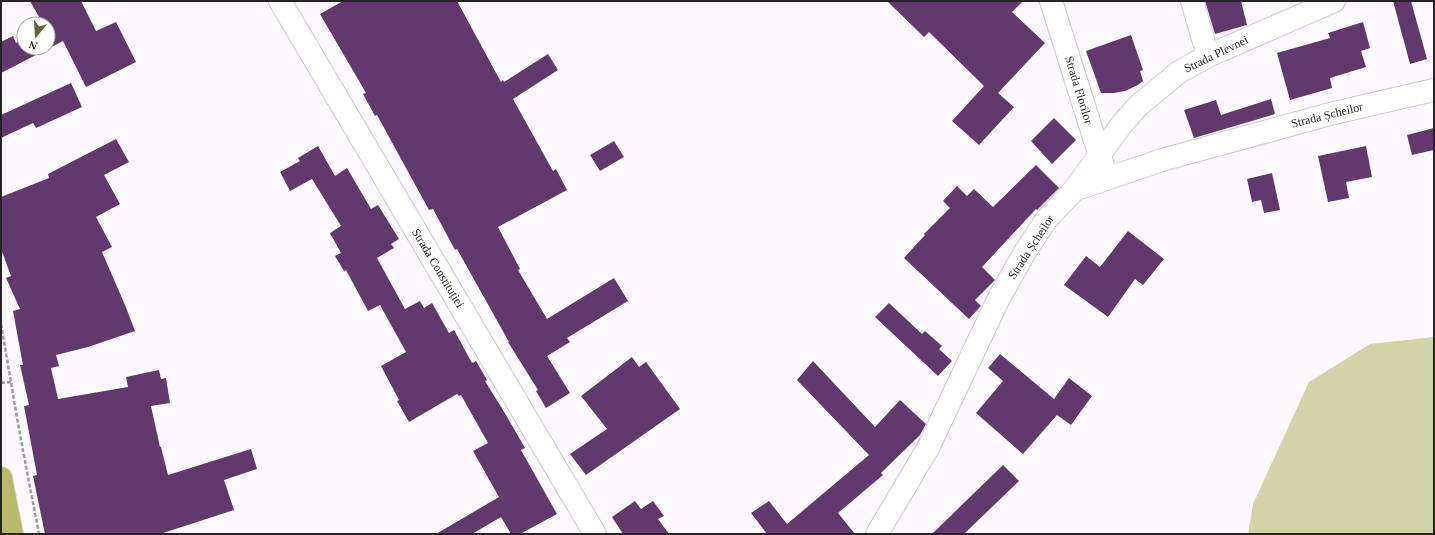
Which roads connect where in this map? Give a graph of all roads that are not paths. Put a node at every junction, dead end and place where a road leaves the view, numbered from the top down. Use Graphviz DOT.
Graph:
graph roads {
  1 [pos="280,1"];
  2 [pos="1051,1"];
  3 [pos="1192,1"];
  4 [pos="1334,1"];
  5 [pos="1208,56"];
  6 [pos="1434,90"];
  7 [pos="1099,155"];
  8 [pos="1107,179"];
  9 [pos="1074,190"];
  10 [pos="1,478"];
  11 [pos="12,534"];
  12 [pos="596,534"];
  13 [pos="877,534"];
  1 -- 12 [label="street, Strada Constituției"];
  2 -- 7 [label="street, Strada Florilor"];
  3 -- 5 [label="street"];
  4 -- 5 [label="street, Strada Plevnei"];
  5 -- 7 [label="street, Strada Plevnei"];
  6 -- 8 [label="street, Strada Șcheilor"];
  7 -- 8 [label="street, Strada Florilor"];
  7 -- 9 [label="street, Strada Plevnei"];
  8 -- 9 [label="street, Strada Șcheilor"];
  9 -- 13 [label="street, Strada Șcheilor"];
  10 -- 11 [label="highway"];
}
